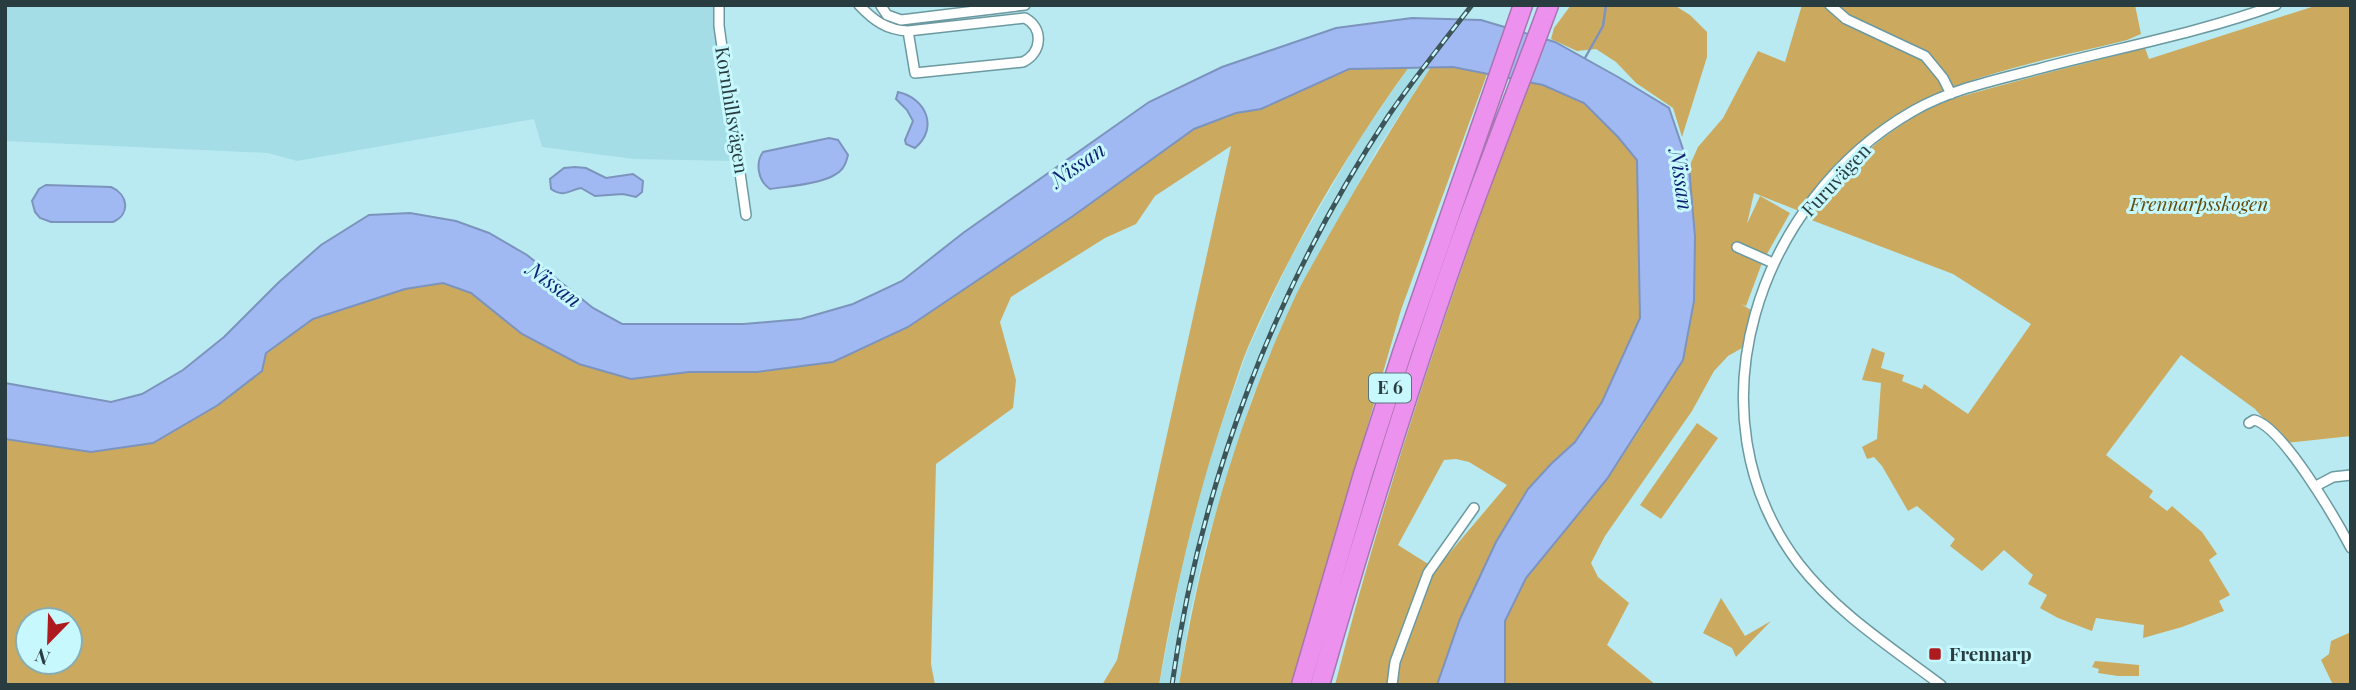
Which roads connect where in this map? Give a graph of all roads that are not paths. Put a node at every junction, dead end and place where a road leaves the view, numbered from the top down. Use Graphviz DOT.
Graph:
graph roads {
  1 [pos="719,5"];
  2 [pos="874,5"];
  3 [pos="888,5"];
  4 [pos="1025,5"];
  5 [pos="1830,5"];
  6 [pos="2276,5"];
  7 [pos="881,6"];
  8 [pos="862,8"];
  9 [pos="1521,9"];
  10 [pos="1546,14"];
  11 [pos="908,31"];
  12 [pos="1951,94"];
  13 [pos="746,215"];
  14 [pos="1737,247"];
  15 [pos="1773,263"];
  16 [pos="2249,423"];
  17 [pos="2351,475"];
  18 [pos="2316,486"];
  19 [pos="1474,508"];
  20 [pos="2351,548"];
  21 [pos="1301,685"];
  22 [pos="1320,685"];
  23 [pos="1392,685"];
  24 [pos="1941,685"];
  1 -- 13 [label="street, Kornhillsvägen"];
  2 -- 7 [label="street"];
  2 -- 8 [label="street"];
  3 -- 7 [label="street"];
  4 -- 7 [label="street"];
  5 -- 12 [label="street"];
  6 -- 12 [label="street, Furuvägen"];
  8 -- 11 [label="street"];
  9 -- 21 [label="highway, E 6"];
  10 -- 22 [label="highway, E 6"];
  11 -- 11 [label="street"];
  12 -- 15 [label="street, Furuvägen"];
  14 -- 15 [label="street"];
  15 -- 24 [label="street, Furuvägen"];
  16 -- 18 [label="street"];
  17 -- 18 [label="street"];
  18 -- 20 [label="street"];
  19 -- 23 [label="street"];
}
